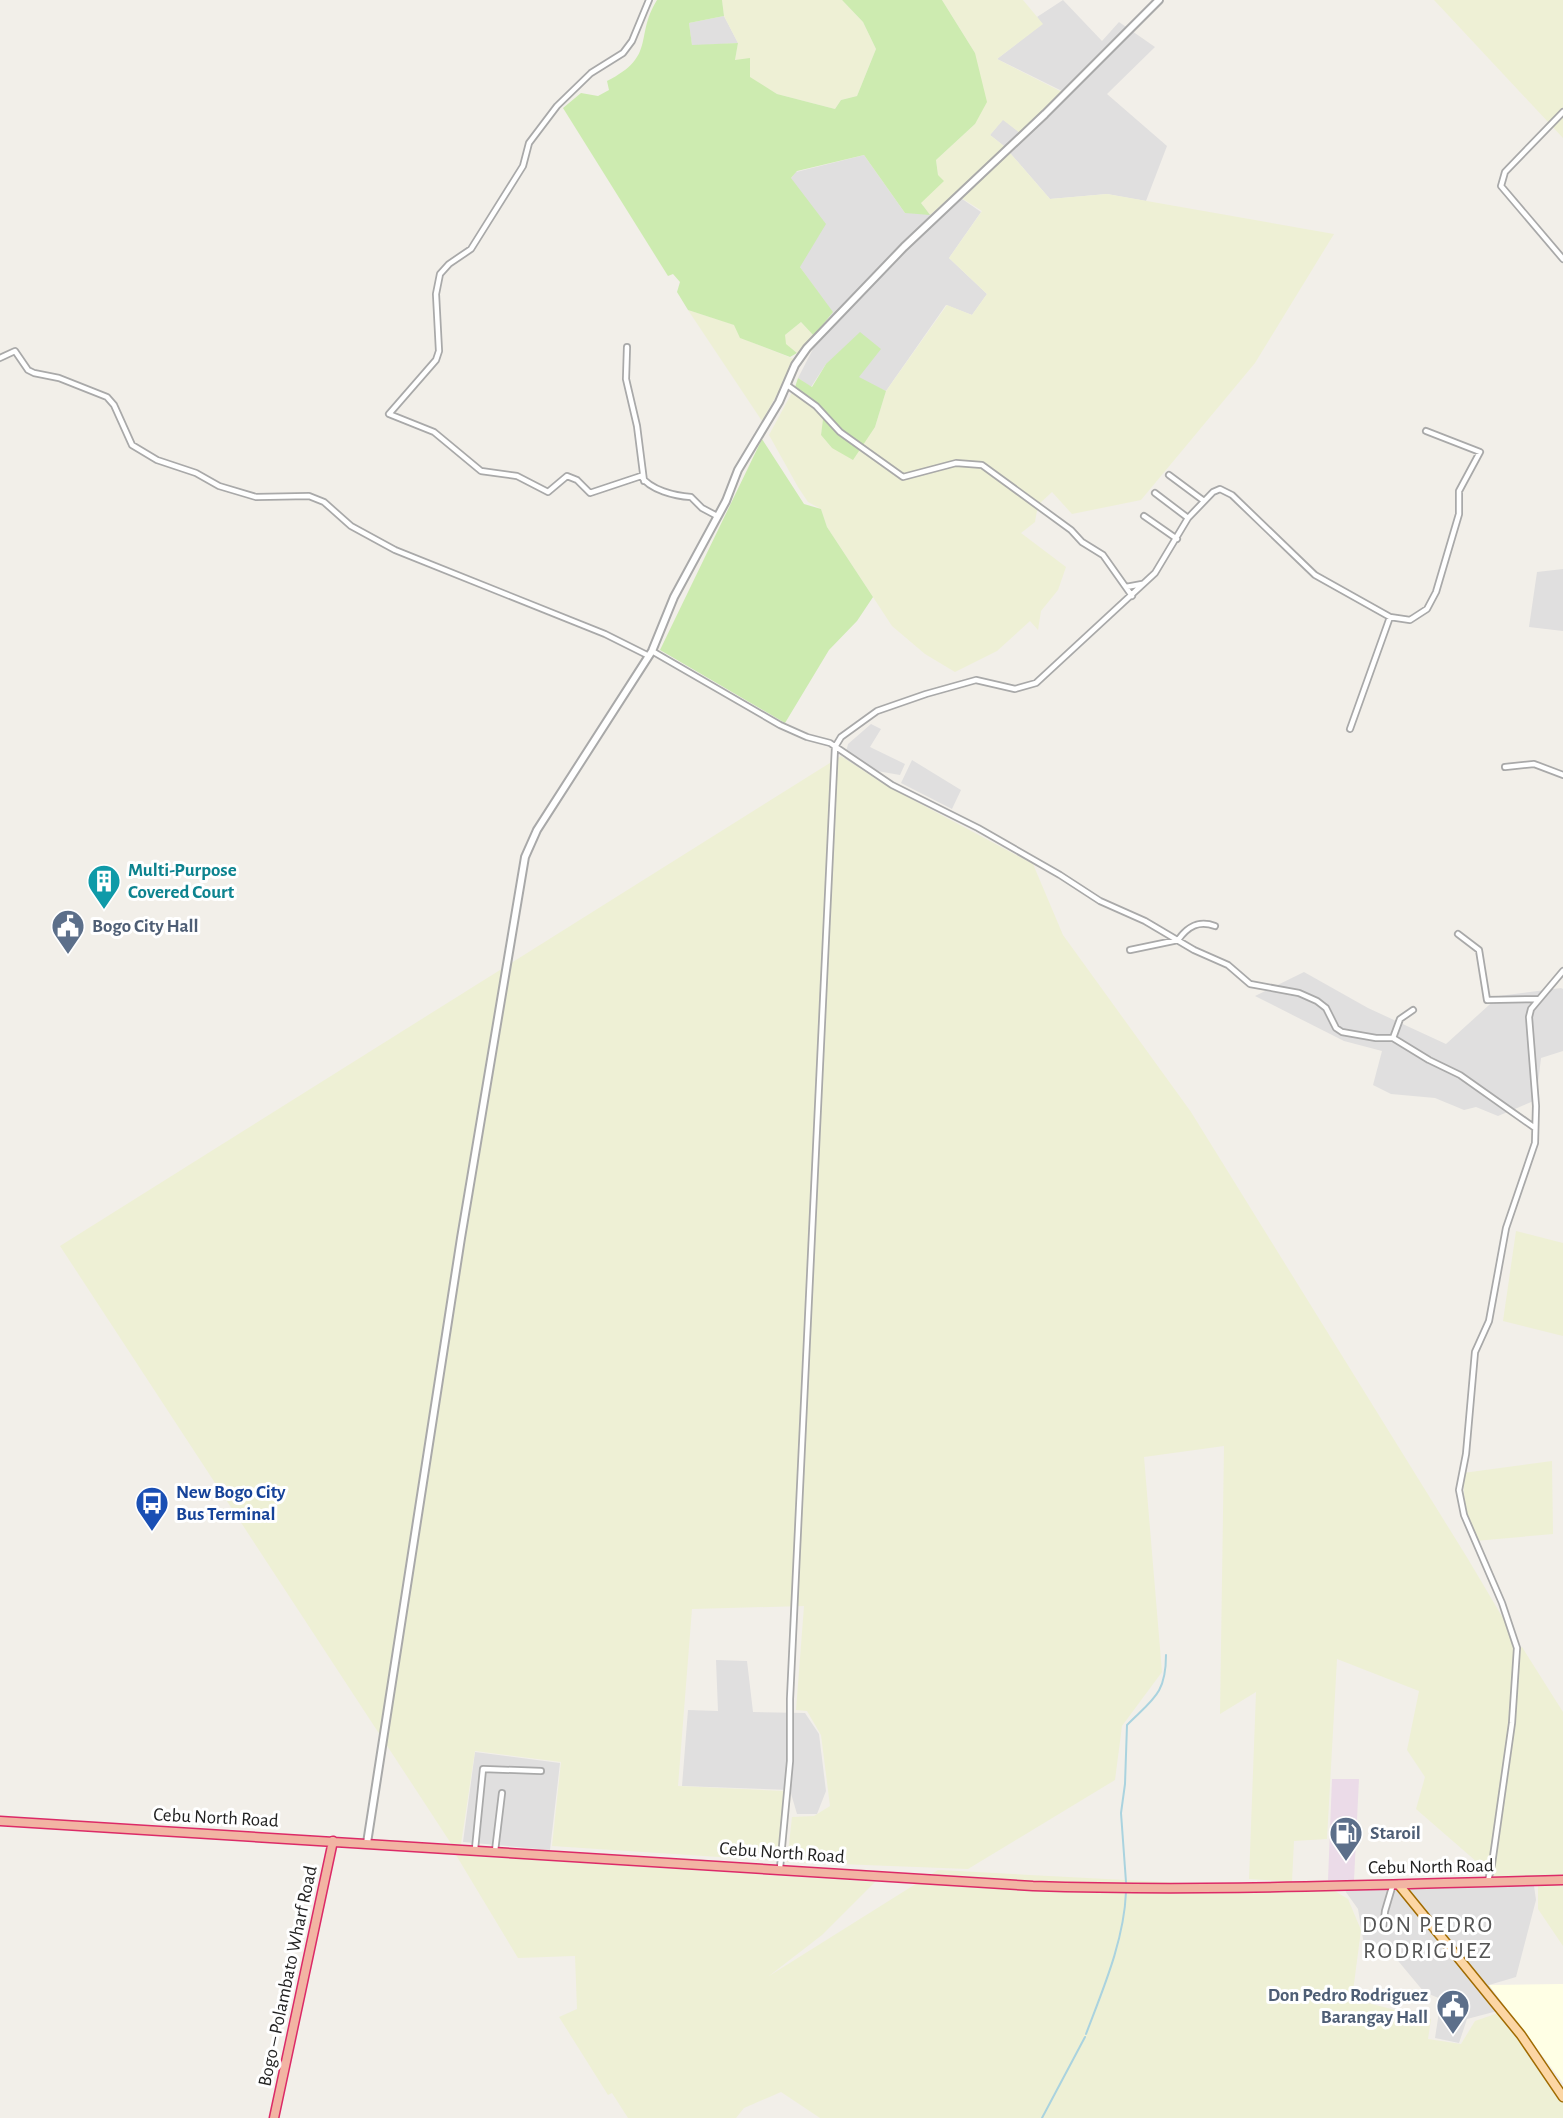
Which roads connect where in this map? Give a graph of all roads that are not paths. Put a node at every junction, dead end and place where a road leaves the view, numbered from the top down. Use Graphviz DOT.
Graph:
graph roads {
  1 [pos="649,0"];
  2 [pos="1159,0"];
  3 [pos="1563,111"];
  4 [pos="1563,259"];
  5 [pos="627,347"];
  6 [pos="0,358"];
  7 [pos="787,385"];
  8 [pos="397,406"];
  9 [pos="401,418"];
  10 [pos="1426,430"];
  11 [pos="1169,475"];
  12 [pos="645,482"];
  13 [pos="1155,493"];
  14 [pos="1204,501"];
  15 [pos="718,516"];
  16 [pos="1144,516"];
  17 [pos="1188,518"];
  18 [pos="1177,539"];
  19 [pos="1144,584"];
  20 [pos="1126,587"];
  21 [pos="1132,596"];
  22 [pos="1390,617"];
  23 [pos="651,654"];
  24 [pos="1350,729"];
  25 [pos="835,747"];
  26 [pos="1505,767"];
  27 [pos="1563,775"];
  28 [pos="1215,926"];
  29 [pos="1458,934"];
  30 [pos="1178,940"];
  31 [pos="1130,950"];
  32 [pos="1563,971"];
  33 [pos="1540,999"];
  34 [pos="1413,1010"];
  35 [pos="1393,1038"];
  36 [pos="1535,1128"];
  37 [pos="541,1771"];
  38 [pos="502,1793"];
  39 [pos="0,1821"];
  40 [pos="333,1841"];
  41 [pos="367,1843"];
  42 [pos="475,1849"];
  43 [pos="495,1851"];
  44 [pos="780,1868"];
  45 [pos="1563,1880"];
  46 [pos="1488,1882"];
  47 [pos="1396,1885"];
  48 [pos="1383,1929"];
  49 [pos="1563,2097"];
  50 [pos="274,2118"];
  1 -- 8 [label="street"];
  2 -- 7 [label="street"];
  3 -- 4 [label="street"];
  5 -- 12 [label="street"];
  6 -- 23 [label="street"];
  7 -- 15 [label="street"];
  7 -- 20 [label="street"];
  8 -- 9 [label="street"];
  8 -- 9 [label="street"];
  9 -- 12 [label="street"];
  10 -- 22 [label="street"];
  11 -- 14 [label="street"];
  12 -- 15 [label="street"];
  13 -- 17 [label="street"];
  14 -- 17 [label="street"];
  14 -- 22 [label="street"];
  15 -- 23 [label="street"];
  16 -- 18 [label="street"];
  17 -- 18 [label="street"];
  18 -- 19 [label="street"];
  19 -- 20 [label="street"];
  19 -- 21 [label="street"];
  20 -- 21 [label="street"];
  21 -- 25 [label="street"];
  22 -- 24 [label="street"];
  23 -- 25 [label="street"];
  23 -- 41 [label="street"];
  25 -- 30 [label="street"];
  25 -- 44 [label="street"];
  26 -- 27 [label="street"];
  28 -- 30 [label="street"];
  29 -- 33 [label="street"];
  30 -- 31 [label="street"];
  30 -- 35 [label="street"];
  32 -- 33 [label="street"];
  33 -- 36 [label="street"];
  34 -- 35 [label="street"];
  35 -- 36 [label="street"];
  36 -- 46 [label="street"];
  37 -- 42 [label="street"];
  38 -- 43 [label="street"];
  39 -- 40 [label="highway, Cebu North Road"];
  40 -- 41 [label="highway, Cebu North Road"];
  40 -- 50 [label="highway, Bogo – Polambato Wharf Road"];
  41 -- 42 [label="highway, Cebu North Road"];
  42 -- 43 [label="highway, Cebu North Road"];
  43 -- 44 [label="highway, Cebu North Road"];
  44 -- 47 [label="highway, Cebu North Road"];
  45 -- 46 [label="highway, Cebu North Road"];
  46 -- 47 [label="highway, Cebu North Road"];
  47 -- 48 [label="street"];
  47 -- 49 [label="main road"];
}
